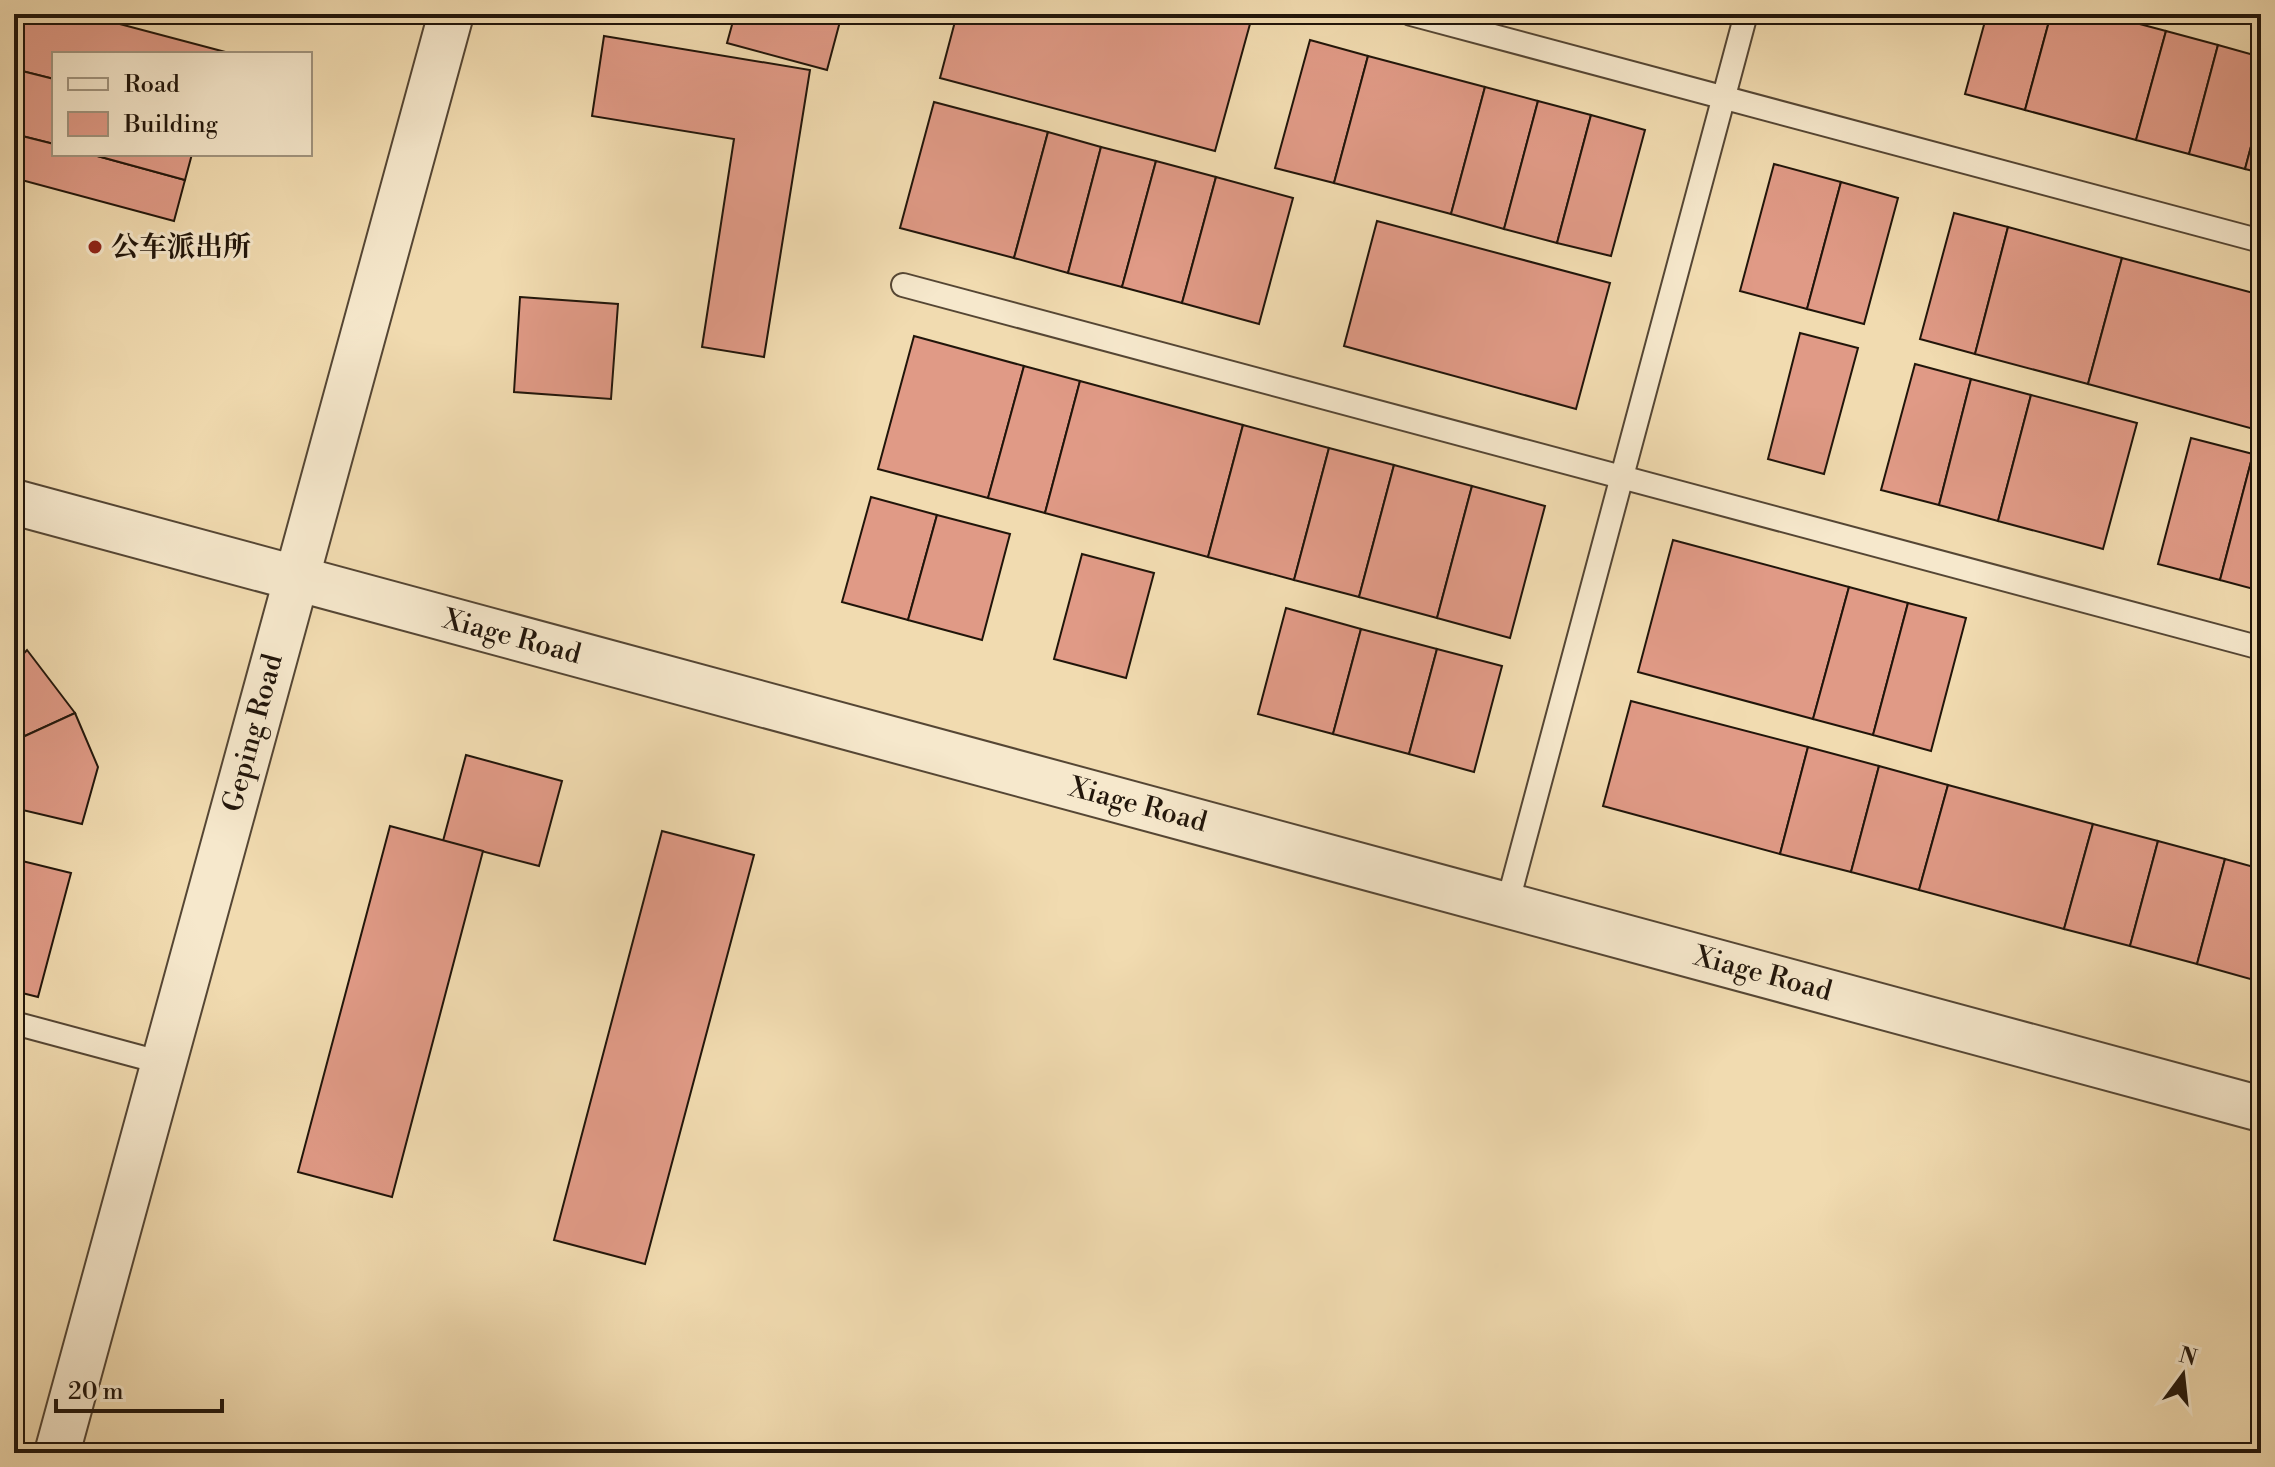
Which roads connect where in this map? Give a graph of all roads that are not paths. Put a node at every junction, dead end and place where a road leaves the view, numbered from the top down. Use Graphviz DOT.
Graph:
graph roads {
  1 [pos="451,14"];
  2 [pos="1411,14"];
  3 [pos="1746,14"];
  4 [pos="1723,97"];
  5 [pos="2261,241"];
  6 [pos="903,285"];
  7 [pos="1621,477"];
  8 [pos="14,502"];
  9 [pos="296,578"];
  10 [pos="2261,648"];
  11 [pos="1507,905"];
  12 [pos="14,1023"];
  13 [pos="163,1063"];
  14 [pos="2261,1109"];
  15 [pos="57,1453"];
  1 -- 9 [label="street, Geping Road"];
  2 -- 4 [label="lane"];
  3 -- 4 [label="lane"];
  4 -- 5 [label="lane"];
  4 -- 7 [label="lane"];
  6 -- 7 [label="lane"];
  7 -- 10 [label="lane"];
  7 -- 11 [label="lane"];
  8 -- 9 [label="street, Xiage Road"];
  9 -- 11 [label="street, Xiage Road"];
  9 -- 13 [label="street, Geping Road"];
  11 -- 14 [label="street, Xiage Road"];
  12 -- 13 [label="lane"];
  13 -- 15 [label="street, Geping Road"];
}
